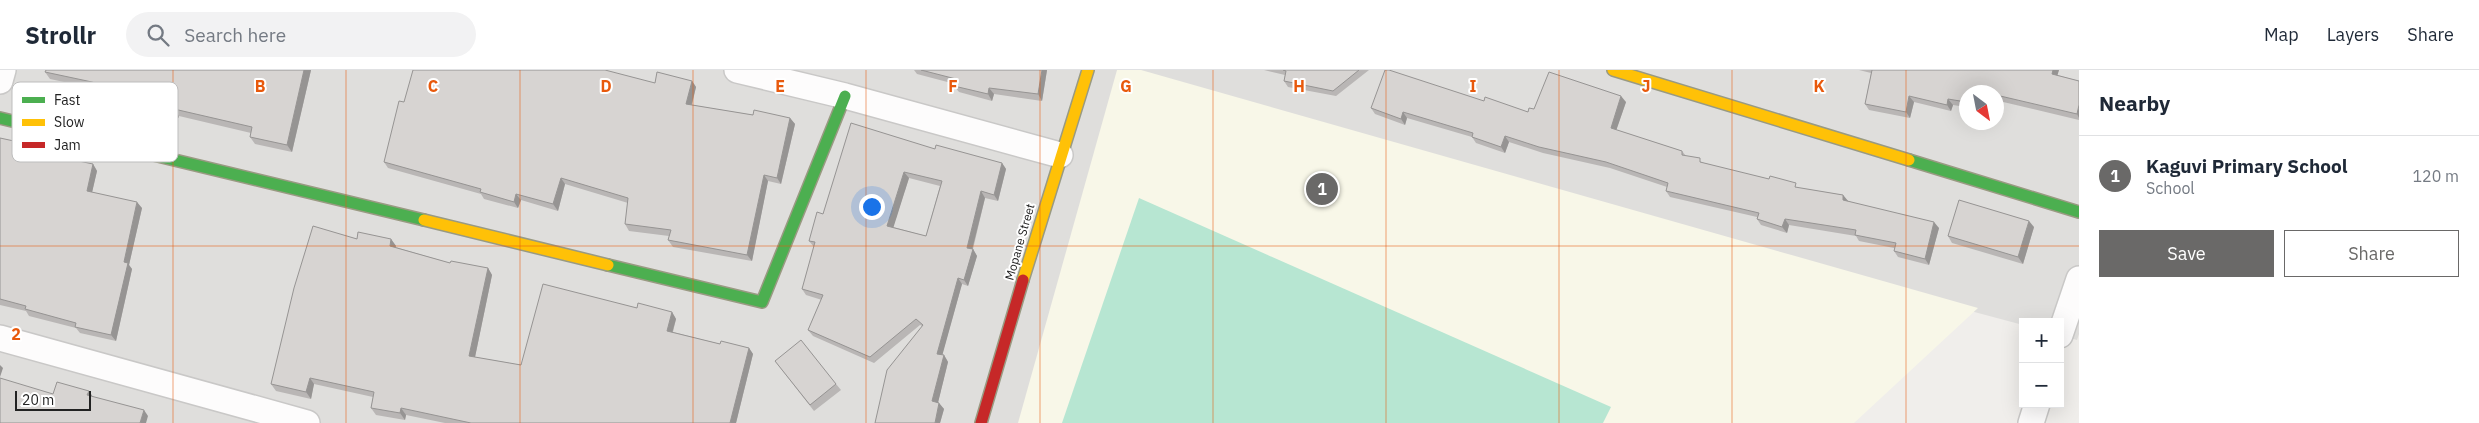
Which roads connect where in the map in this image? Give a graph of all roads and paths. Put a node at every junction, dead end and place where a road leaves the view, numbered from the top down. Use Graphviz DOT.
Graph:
graph roads {
  1 [pos="3,70"];
  2 [pos="738,70"];
  3 [pos="1088,70"];
  4 [pos="1613,70"];
  5 [pos="0,81"];
  6 [pos="845,96"];
  7 [pos="1060,155"];
  8 [pos="178,161"];
  9 [pos="2079,212"];
  10 [pos="2079,279"];
  11 [pos="2064,323"];
  12 [pos="0,338"];
  13 [pos="2036,408"];
  14 [pos="307,423"];
  15 [pos="981,423"];
  16 [pos="2031,423"];
  1 -- 5 [label="street"];
  2 -- 6 [label="street"];
  3 -- 7 [label="street, Mopane Street"];
  4 -- 9 [label="street"];
  6 -- 7 [label="street"];
  6 -- 8 [label="street"];
  7 -- 15 [label="street, Mopane Street"];
  10 -- 11 [label="street"];
  12 -- 14 [label="street"];
  13 -- 16 [label="street"];
}
